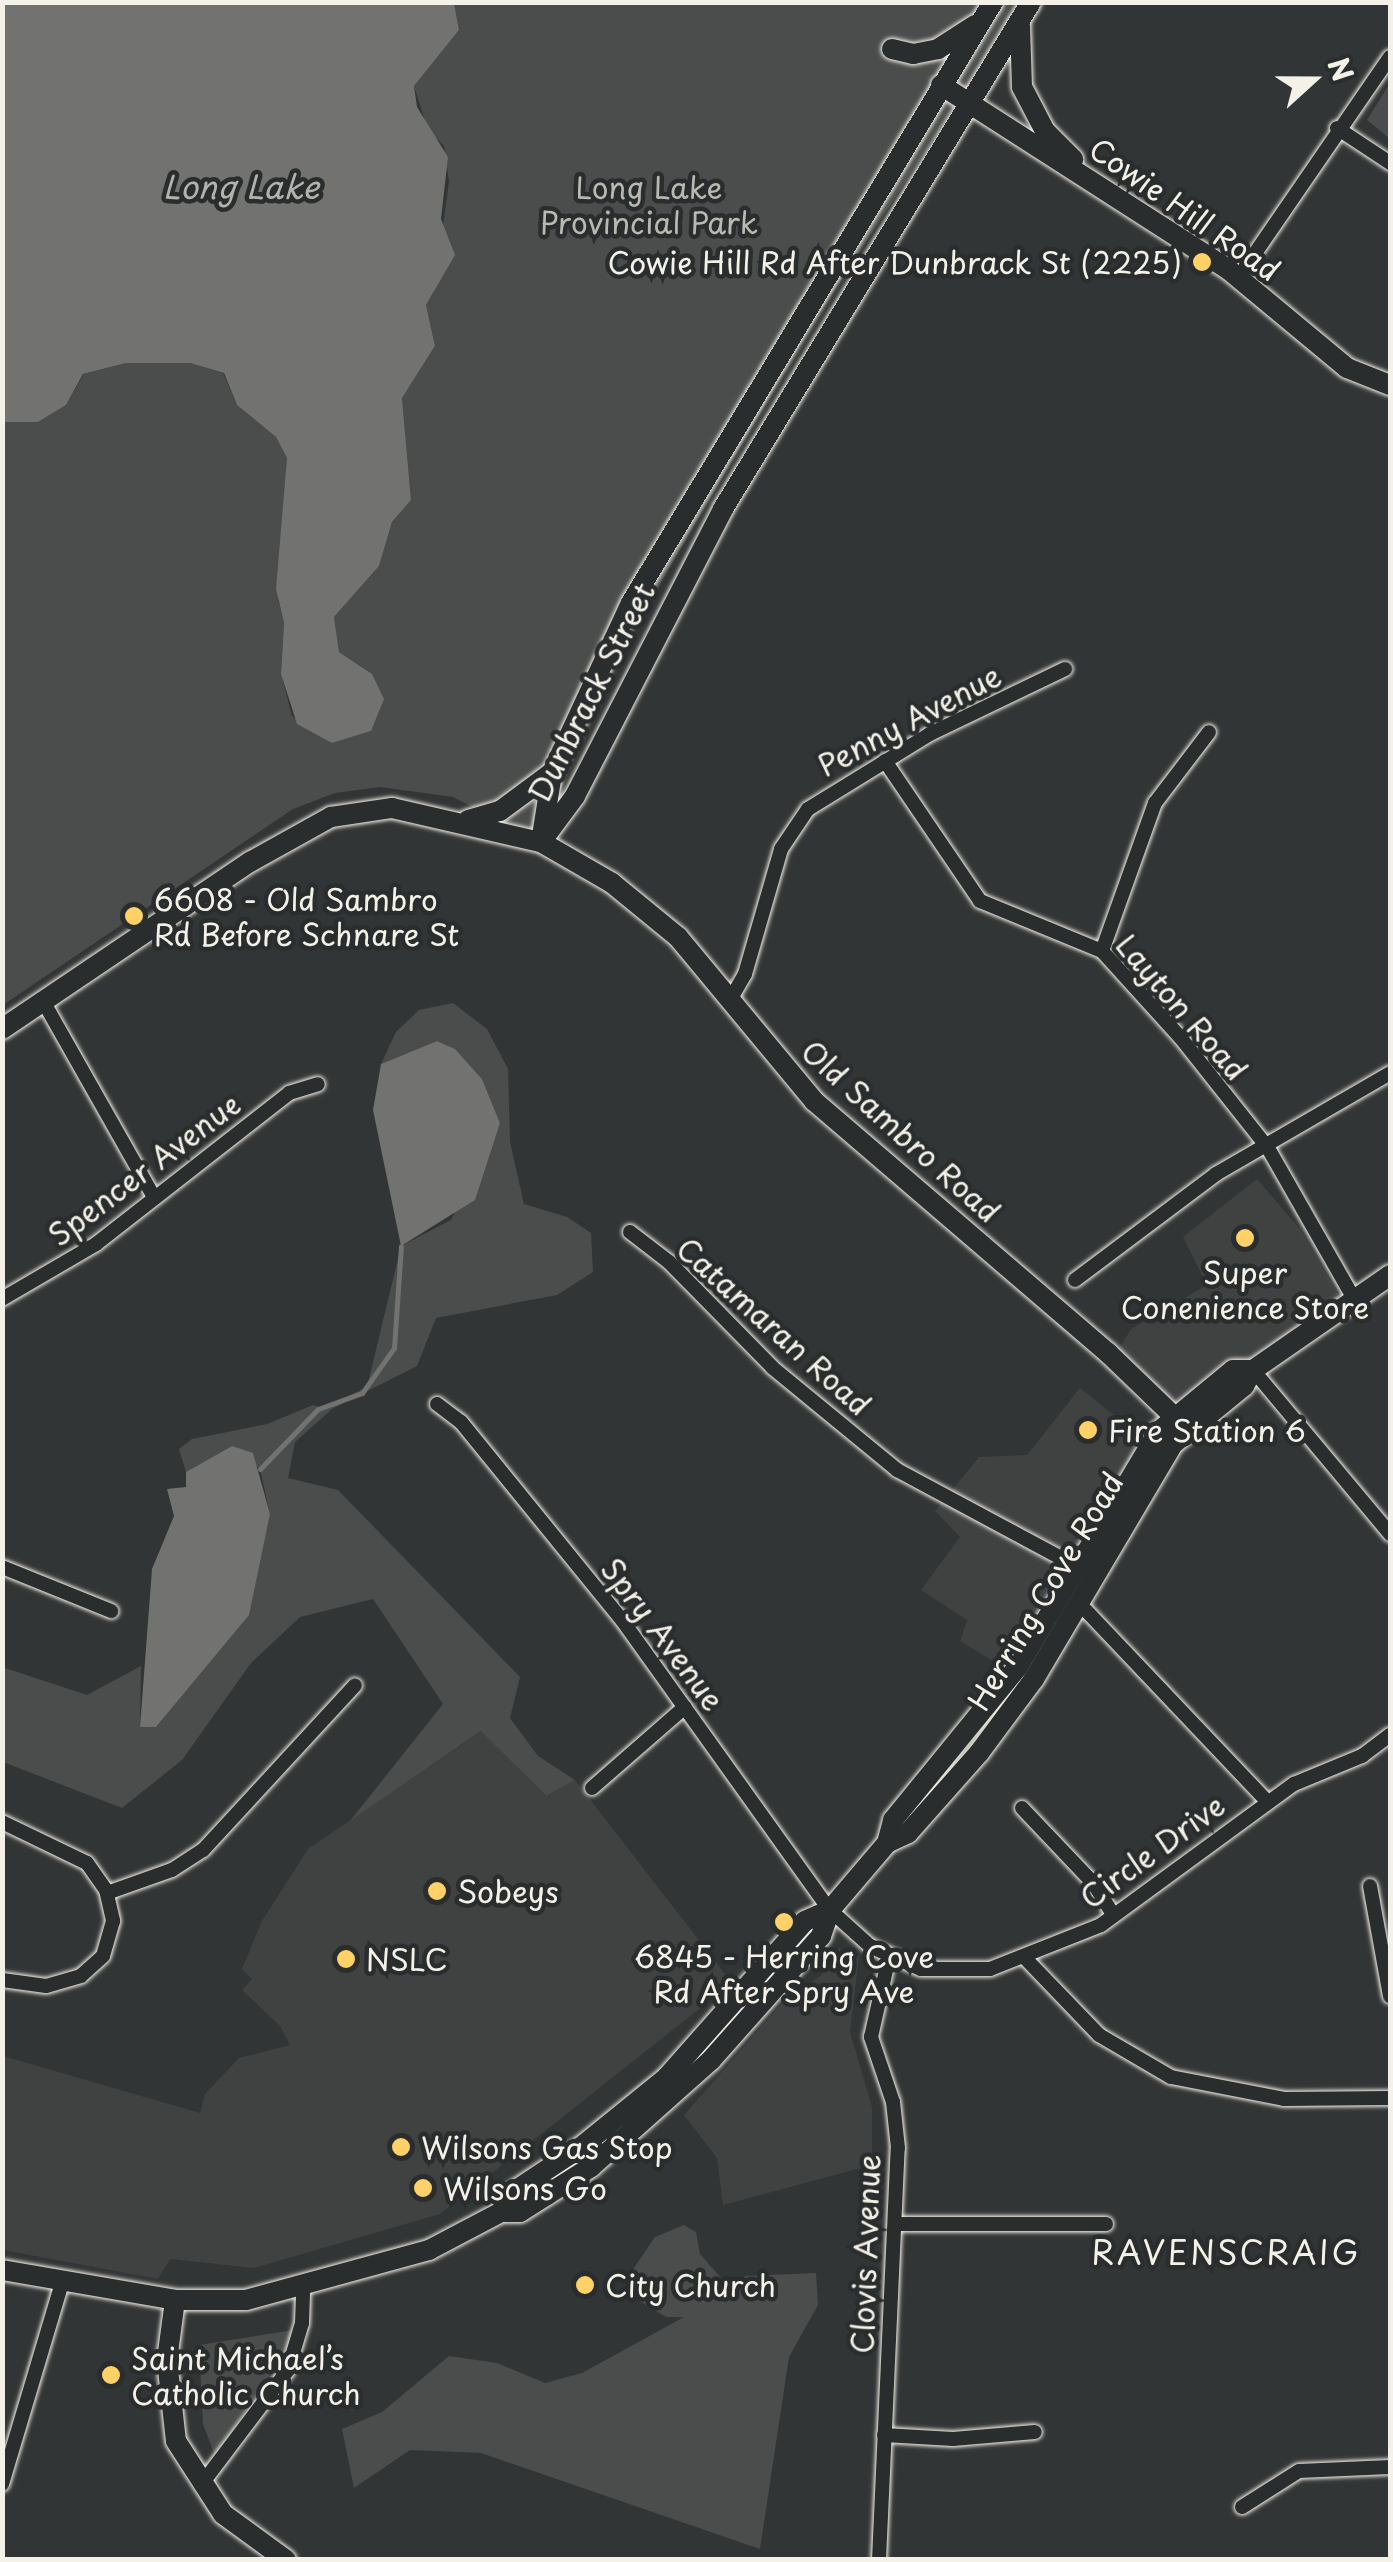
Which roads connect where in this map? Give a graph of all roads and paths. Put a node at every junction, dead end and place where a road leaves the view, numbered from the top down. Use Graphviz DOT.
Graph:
graph roads {
  1 [pos="989,10"];
  2 [pos="1026,10"];
  3 [pos="892,49"];
  4 [pos="1390,57"];
  5 [pos="942,85"];
  6 [pos="970,104"];
  7 [pos="1338,128"];
  8 [pos="1390,162"];
  9 [pos="1096,181"];
  10 [pos="1238,278"];
  11 [pos="1390,385"];
  12 [pos="1064,669"];
  13 [pos="1208,732"];
  14 [pos="886,761"];
  15 [pos="552,773"];
  16 [pos="463,821"];
  17 [pos="541,842"];
  18 [pos="1102,951"];
  19 [pos="730,1000"];
  20 [pos="43,1001"];
  21 [pos="2,1029"];
  22 [pos="1390,1073"];
  23 [pos="318,1084"];
  24 [pos="1268,1148"];
  25 [pos="154,1197"];
  26 [pos="630,1232"];
  27 [pos="1390,1275"];
  28 [pos="1075,1280"];
  29 [pos="2,1299"];
  30 [pos="1354,1299"];
  31 [pos="1253,1370"];
  32 [pos="437,1404"];
  33 [pos="1180,1422"];
  34 [pos="1390,1534"];
  35 [pos="2,1566"];
  36 [pos="1084,1571"];
  37 [pos="1078,1602"];
  38 [pos="111,1611"];
  39 [pos="355,1685"];
  40 [pos="684,1707"];
  41 [pos="1390,1735"];
  42 [pos="592,1788"];
  43 [pos="1268,1802"];
  44 [pos="1022,1808"];
  45 [pos="2,1822"];
  46 [pos="888,1843"];
  47 [pos="1370,1886"];
  48 [pos="108,1893"];
  49 [pos="830,1910"];
  50 [pos="1112,1916"];
  51 [pos="889,1957"];
  52 [pos="1025,1958"];
  53 [pos="2,1980"];
  54 [pos="1390,1996"];
  55 [pos="1390,2098"];
  56 [pos="896,2224"];
  57 [pos="1106,2224"];
  58 [pos="4,2267"];
  59 [pos="63,2279"];
  60 [pos="303,2287"];
  61 [pos="175,2300"];
  62 [pos="1035,2432"];
  63 [pos="884,2435"];
  64 [pos="1390,2467"];
  65 [pos="2,2484"];
  66 [pos="201,2485"];
  67 [pos="1242,2507"];
  68 [pos="286,2560"];
  69 [pos="879,2560"];
  1 -- 3 [label="main road"];
  1 -- 5 [label="main road, Dunbrack Street"];
  2 -- 6 [label="main road, Dunbrack Street"];
  2 -- 9 [label="main road"];
  4 -- 7 [label="street"];
  5 -- 6 [label="main road, Cowie Hill Road"];
  5 -- 15 [label="main road, Dunbrack Street"];
  6 -- 9 [label="main road, Cowie Hill Road"];
  6 -- 17 [label="main road, Dunbrack Street"];
  7 -- 8 [label="street"];
  7 -- 10 [label="street"];
  9 -- 10 [label="main road, Cowie Hill Road"];
  10 -- 11 [label="main road, Cowie Hill Road"];
  12 -- 14 [label="street, Penny Avenue"];
  13 -- 18 [label="street"];
  14 -- 18 [label="street, Layton Road"];
  14 -- 19 [label="street, Penny Avenue"];
  15 -- 16 [label="main road"];
  15 -- 17 [label="main road, Dunbrack Street"];
  16 -- 17 [label="main road, Old Sambro Road"];
  16 -- 20 [label="main road, Old Sambro Road"];
  17 -- 19 [label="main road, Old Sambro Road"];
  18 -- 24 [label="street, Layton Road"];
  19 -- 33 [label="main road, Old Sambro Road"];
  20 -- 21 [label="main road, Old Sambro Road"];
  20 -- 25 [label="street"];
  22 -- 24 [label="street"];
  23 -- 25 [label="street, Spencer Avenue"];
  24 -- 28 [label="street"];
  24 -- 30 [label="street, Layton Road"];
  25 -- 29 [label="street, Spencer Avenue"];
  26 -- 36 [label="street, Catamaran Road"];
  27 -- 30 [label="main road, Herring Cove Road"];
  30 -- 31 [label="main road, Herring Cove Road"];
  31 -- 33 [label="main road, Herring Cove Road"];
  31 -- 34 [label="street"];
  32 -- 40 [label="street, Spry Avenue"];
  33 -- 36 [label="main road, Herring Cove Road"];
  35 -- 38 [label="street"];
  36 -- 37 [label="main road, Herring Cove Road"];
  36 -- 46 [label="main road, Herring Cove Road"];
  37 -- 43 [label="street"];
  37 -- 46 [label="main road, Herring Cove Road"];
  39 -- 48 [label="street"];
  40 -- 42 [label="street"];
  40 -- 49 [label="street, Spry Avenue"];
  41 -- 43 [label="street, Circle Drive"];
  43 -- 50 [label="street, Circle Drive"];
  44 -- 50 [label="street"];
  45 -- 48 [label="street"];
  46 -- 49 [label="main road, Herring Cove Road"];
  47 -- 54 [label="street"];
  48 -- 53 [label="street"];
  49 -- 51 [label="street, Circle Drive"];
  49 -- 60 [label="main road, Herring Cove Road"];
  50 -- 52 [label="street, Circle Drive"];
  51 -- 52 [label="street, Circle Drive"];
  51 -- 56 [label="street, Clovis Avenue"];
  52 -- 55 [label="street"];
  56 -- 57 [label="street"];
  56 -- 63 [label="street, Clovis Avenue"];
  58 -- 59 [label="main road, Herring Cove Road"];
  59 -- 61 [label="main road, Herring Cove Road"];
  59 -- 65 [label="street"];
  60 -- 61 [label="main road, Herring Cove Road"];
  60 -- 66 [label="street"];
  61 -- 66 [label="main road"];
  62 -- 63 [label="street"];
  63 -- 69 [label="street, Clovis Avenue"];
  64 -- 67 [label="street"];
  66 -- 68 [label="main road"];
}
